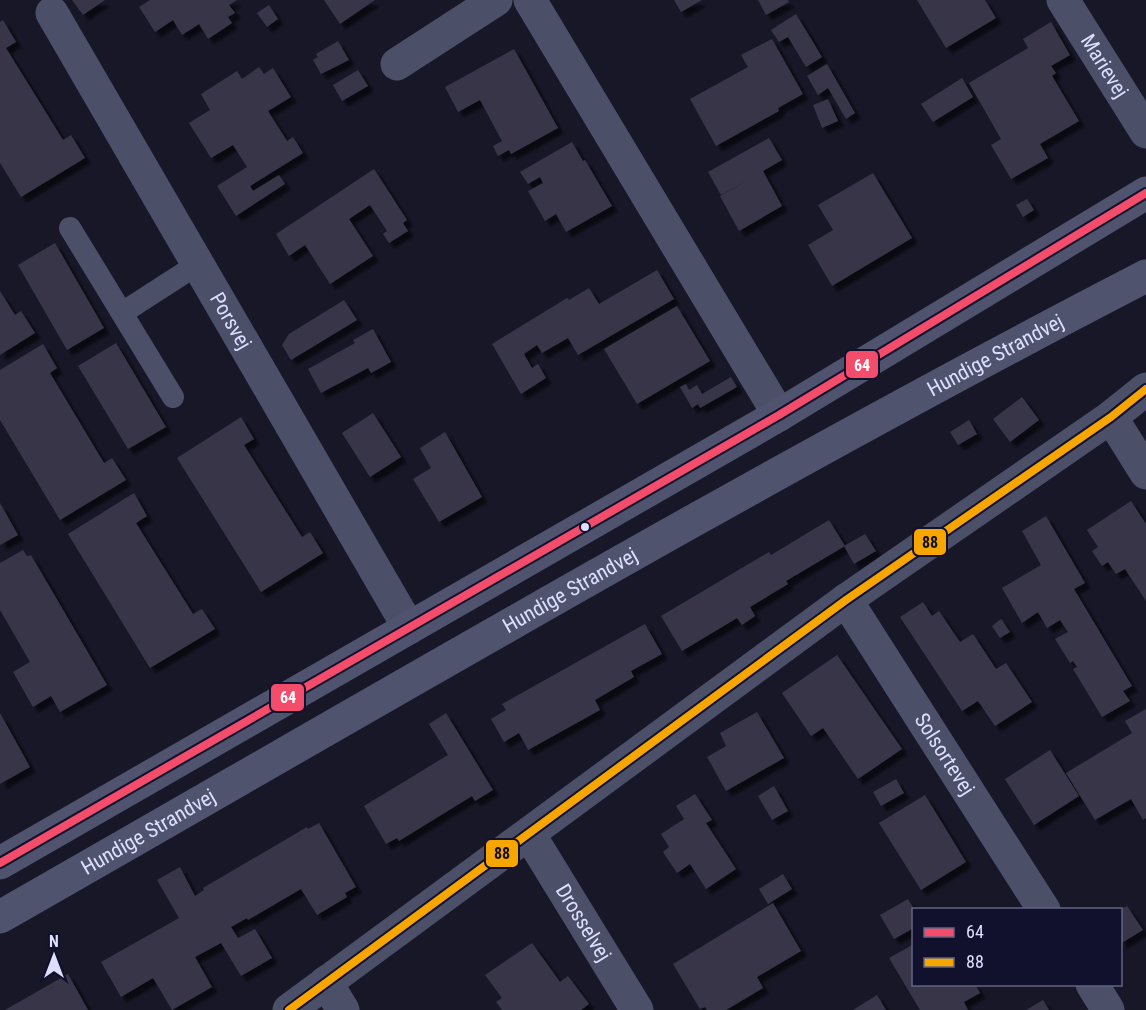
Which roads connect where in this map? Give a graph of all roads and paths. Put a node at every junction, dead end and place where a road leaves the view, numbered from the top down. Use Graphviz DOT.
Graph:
graph roads {
  1 [pos="496,0"];
  2 [pos="530,0"];
  3 [pos="1063,0"];
  4 [pos="52,13"];
  5 [pos="397,64"];
  6 [pos="1146,132"];
  7 [pos="1146,193"];
  8 [pos="70,228"];
  9 [pos="198,264"];
  10 [pos="1146,276"];
  11 [pos="122,314"];
  12 [pos="1146,389"];
  13 [pos="174,398"];
  14 [pos="779,415"];
  15 [pos="1111,417"];
  16 [pos="1146,473"];
  17 [pos="846,600"];
  18 [pos="409,628"];
  19 [pos="529,834"];
  20 [pos="0,863"];
  21 [pos="1043,908"];
  22 [pos="0,917"];
  23 [pos="326,982"];
  24 [pos="1093,986"];
  25 [pos="289,1010"];
  26 [pos="343,1010"];
  27 [pos="637,1010"];
  28 [pos="1108,1010"];
  1 -- 5 [label="street"];
  2 -- 14 [label="street"];
  3 -- 6 [label="street, Marievej"];
  4 -- 9 [label="street, Porsvej"];
  7 -- 14 [label="main road"];
  8 -- 11 [label="lane"];
  9 -- 11 [label="lane"];
  9 -- 18 [label="street, Porsvej"];
  10 -- 22 [label="main road, Hundige Strandvej"];
  11 -- 13 [label="lane"];
  12 -- 15 [label="street"];
  14 -- 18 [label="main road"];
  15 -- 16 [label="street"];
  15 -- 17 [label="street"];
  17 -- 19 [label="street"];
  17 -- 21 [label="street, Solsortevej"];
  18 -- 20 [label="main road"];
  19 -- 23 [label="street"];
  19 -- 27 [label="street, Drosselvej"];
  23 -- 25 [label="street"];
  23 -- 26 [label="street"];
  24 -- 28 [label="street"];
}
